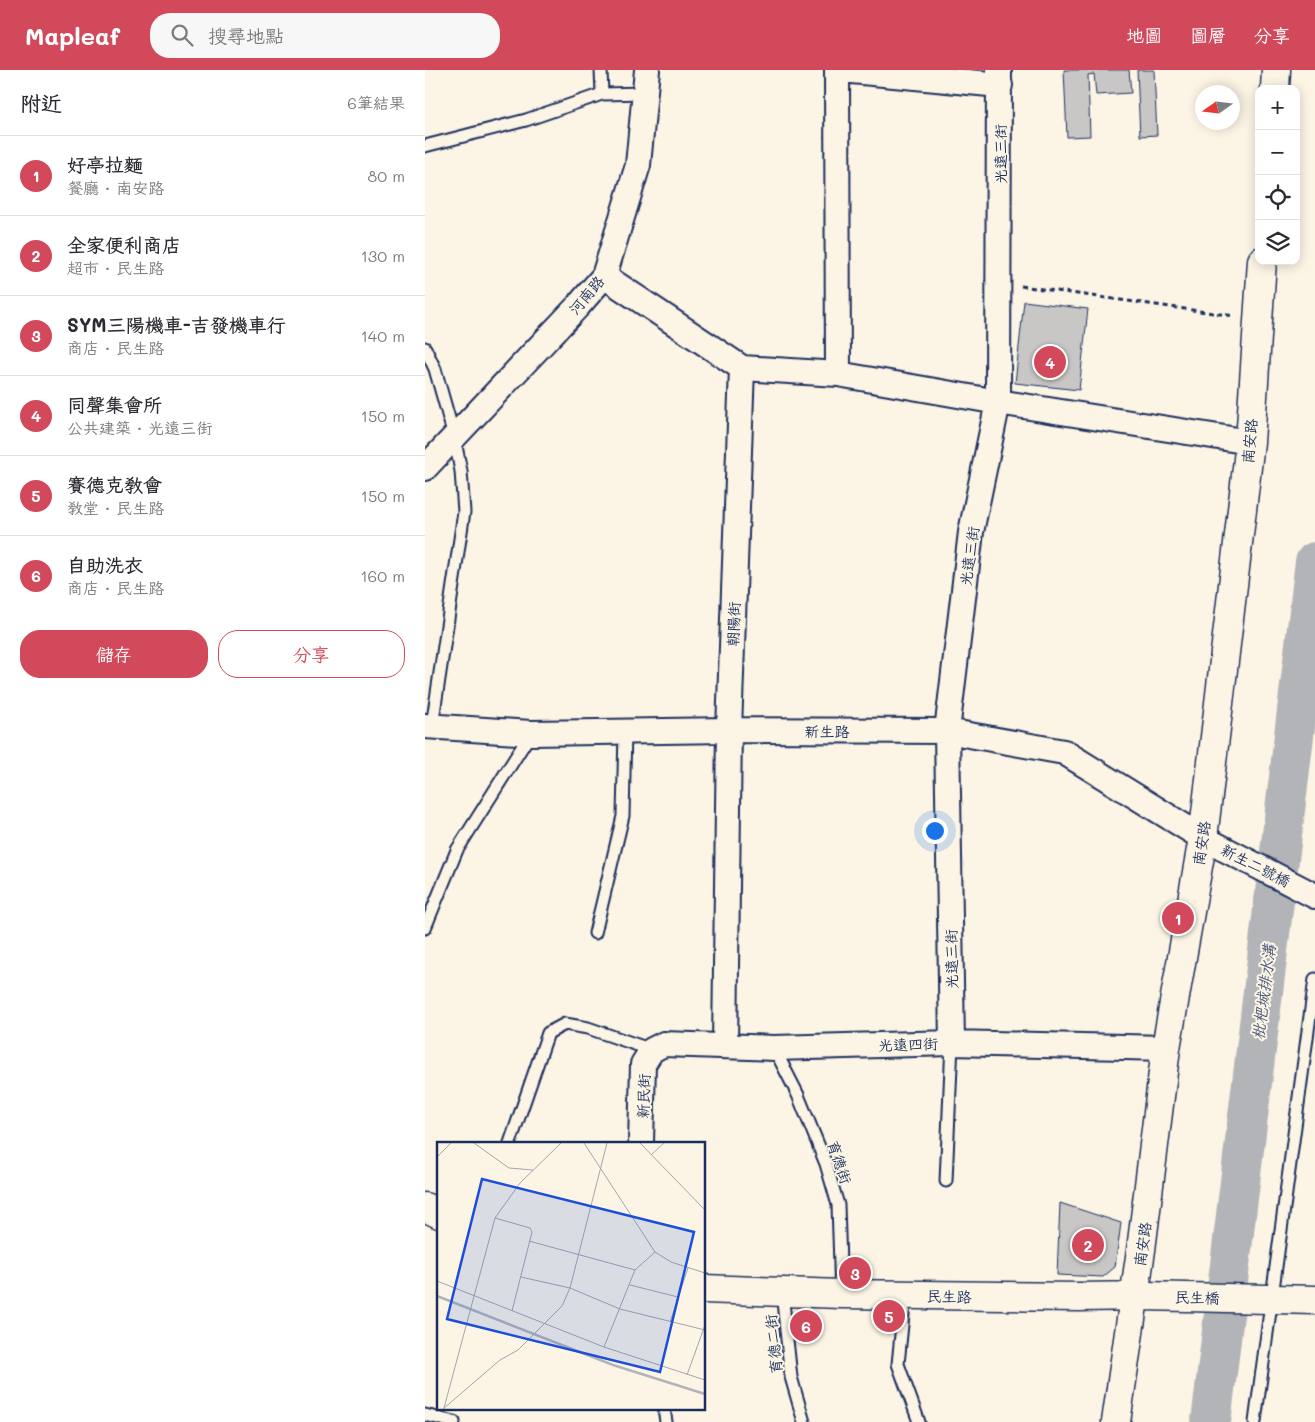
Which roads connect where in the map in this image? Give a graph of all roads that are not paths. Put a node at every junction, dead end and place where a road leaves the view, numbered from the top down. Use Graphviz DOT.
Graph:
graph roads {
  1 [pos="601,70"];
  2 [pos="647,70"];
  3 [pos="839,70"];
  4 [pos="1276,70"];
  5 [pos="1000,77"];
  6 [pos="1275,85"];
  7 [pos="645,93"];
  8 [pos="602,94"];
  9 [pos="425,146"];
  10 [pos="1262,265"];
  11 [pos="604,276"];
  12 [pos="425,348"];
  13 [pos="742,368"];
  14 [pos="838,374"];
  15 [pos="998,402"];
  16 [pos="454,436"];
  17 [pos="1250,442"];
  18 [pos="425,468"];
  19 [pos="428,726"];
  20 [pos="729,730"];
  21 [pos="947,731"];
  22 [pos="625,732"];
  23 [pos="531,733"];
  24 [pos="1203,838"];
  25 [pos="1312,894"];
  26 [pos="425,928"];
  27 [pos="595,933"];
  28 [pos="1315,979"];
  29 [pos="952,1043"];
  30 [pos="725,1045"];
  31 [pos="774,1048"];
  32 [pos="1167,1048"];
  33 [pos="652,1050"];
  34 [pos="510,1142"];
  35 [pos="641,1142"];
  36 [pos="946,1181"];
  37 [pos="425,1207"];
  38 [pos="437,1213"];
  39 [pos="705,1289"];
  40 [pos="783,1292"];
  41 [pos="841,1294"];
  42 [pos="905,1295"];
  43 [pos="1139,1296"];
  44 [pos="1266,1299"];
  45 [pos="1315,1300"];
  46 [pos="425,1415"];
  47 [pos="453,1422"];
  48 [pos="804,1422"];
  49 [pos="919,1422"];
  50 [pos="1116,1422"];
  51 [pos="1255,1422"];
  1 -- 8 [label="lane"];
  2 -- 7 [label="street, 河南路"];
  3 -- 5 [label="street"];
  3 -- 14 [label="street"];
  4 -- 6 [label="street"];
  5 -- 15 [label="street, 光遠三街"];
  7 -- 8 [label="lane"];
  7 -- 11 [label="street, 河南路"];
  8 -- 9 [label="lane"];
  10 -- 17 [label="street, 南安路"];
  11 -- 13 [label="street"];
  11 -- 16 [label="street, 河南路"];
  12 -- 16 [label="lane"];
  13 -- 14 [label="street"];
  13 -- 20 [label="street, 朝陽街"];
  14 -- 15 [label="street"];
  15 -- 17 [label="street"];
  15 -- 21 [label="street, 光遠三街"];
  16 -- 18 [label="street, 河南路"];
  16 -- 19 [label="lane"];
  17 -- 24 [label="street, 南安路"];
  19 -- 23 [label="street, 新生路"];
  20 -- 21 [label="street, 新生路"];
  20 -- 22 [label="street, 新生路"];
  20 -- 30 [label="street, 朝陽街"];
  21 -- 24 [label="street, 新生路"];
  21 -- 29 [label="street, 光遠三街"];
  22 -- 23 [label="street, 新生路"];
  22 -- 27 [label="lane"];
  23 -- 26 [label="lane"];
  24 -- 25 [label="street, 新生二號橋"];
  24 -- 32 [label="street, 南安路"];
  28 -- 44 [label="lane"];
  29 -- 31 [label="street, 光遠四街"];
  29 -- 32 [label="street, 光遠四街"];
  29 -- 36 [label="lane"];
  30 -- 31 [label="street, 光遠四街"];
  30 -- 33 [label="street, 光遠四街"];
  31 -- 41 [label="lane, 育德街"];
  32 -- 43 [label="street, 南安路"];
  33 -- 34 [label="lane"];
  33 -- 35 [label="street, 新民街"];
  37 -- 38 [label="street"];
  39 -- 40 [label="street, 民生路"];
  40 -- 41 [label="street, 民生路"];
  40 -- 48 [label="lane, 育德二街"];
  41 -- 42 [label="street, 民生路"];
  42 -- 43 [label="street, 民生路"];
  42 -- 49 [label="lane"];
  43 -- 44 [label="street, 民生橋"];
  43 -- 50 [label="street, 南安路"];
  44 -- 45 [label="street"];
  44 -- 51 [label="lane"];
  46 -- 47 [label="lane"];
}
